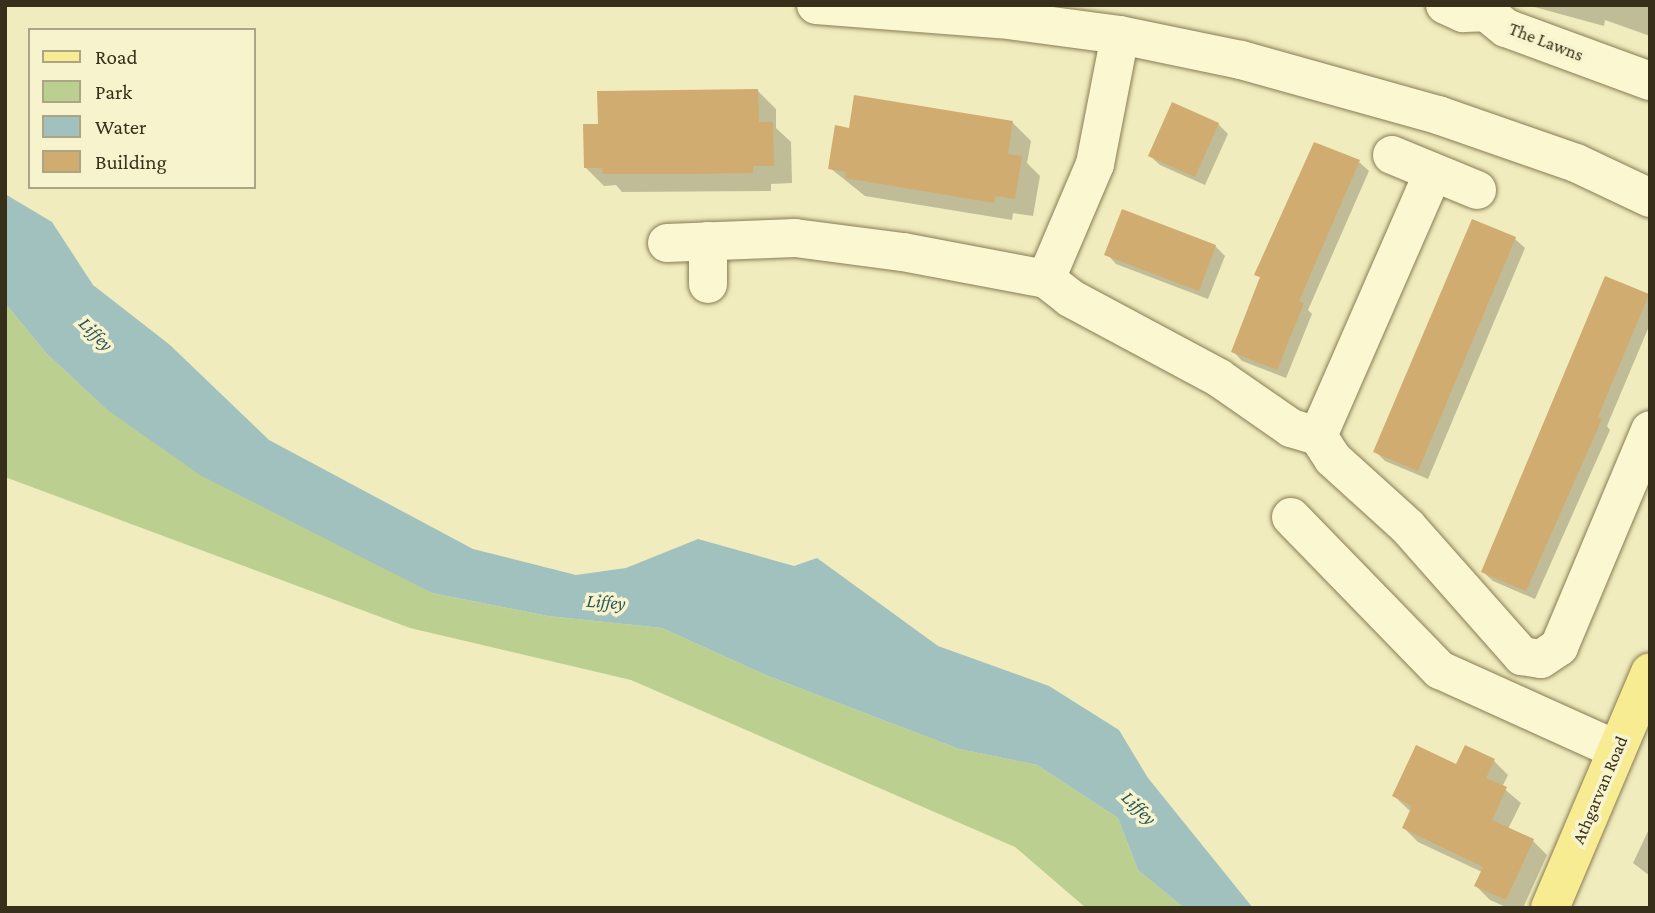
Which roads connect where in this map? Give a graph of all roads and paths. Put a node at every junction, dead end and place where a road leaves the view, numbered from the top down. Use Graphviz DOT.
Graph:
graph roads {
  1 [pos="816,5"];
  2 [pos="1445,5"];
  3 [pos="891,7"];
  4 [pos="1487,9"];
  5 [pos="1120,35"];
  6 [pos="1650,82"];
  7 [pos="1392,155"];
  8 [pos="1433,173"];
  9 [pos="1477,190"];
  10 [pos="1650,198"];
  11 [pos="708,241"];
  12 [pos="667,243"];
  13 [pos="1046,279"];
  14 [pos="708,284"];
  15 [pos="1650,430"];
  16 [pos="1318,436"];
  17 [pos="1637,494"];
  18 [pos="1291,517"];
  19 [pos="1650,672"];
  20 [pos="1617,750"];
  21 [pos="1550,908"];
  1 -- 3 [label="street"];
  2 -- 4 [label="street, The Lawns"];
  3 -- 5 [label="street"];
  4 -- 6 [label="street, The Lawns"];
  5 -- 10 [label="street"];
  5 -- 13 [label="street"];
  7 -- 8 [label="street"];
  8 -- 9 [label="street"];
  8 -- 16 [label="street"];
  11 -- 12 [label="street"];
  11 -- 13 [label="street"];
  11 -- 14 [label="street"];
  13 -- 16 [label="street"];
  15 -- 17 [label="street"];
  16 -- 17 [label="street"];
  18 -- 20 [label="street"];
  19 -- 20 [label="main road, Athgarvan Road"];
  20 -- 21 [label="main road, Athgarvan Road"];
}
